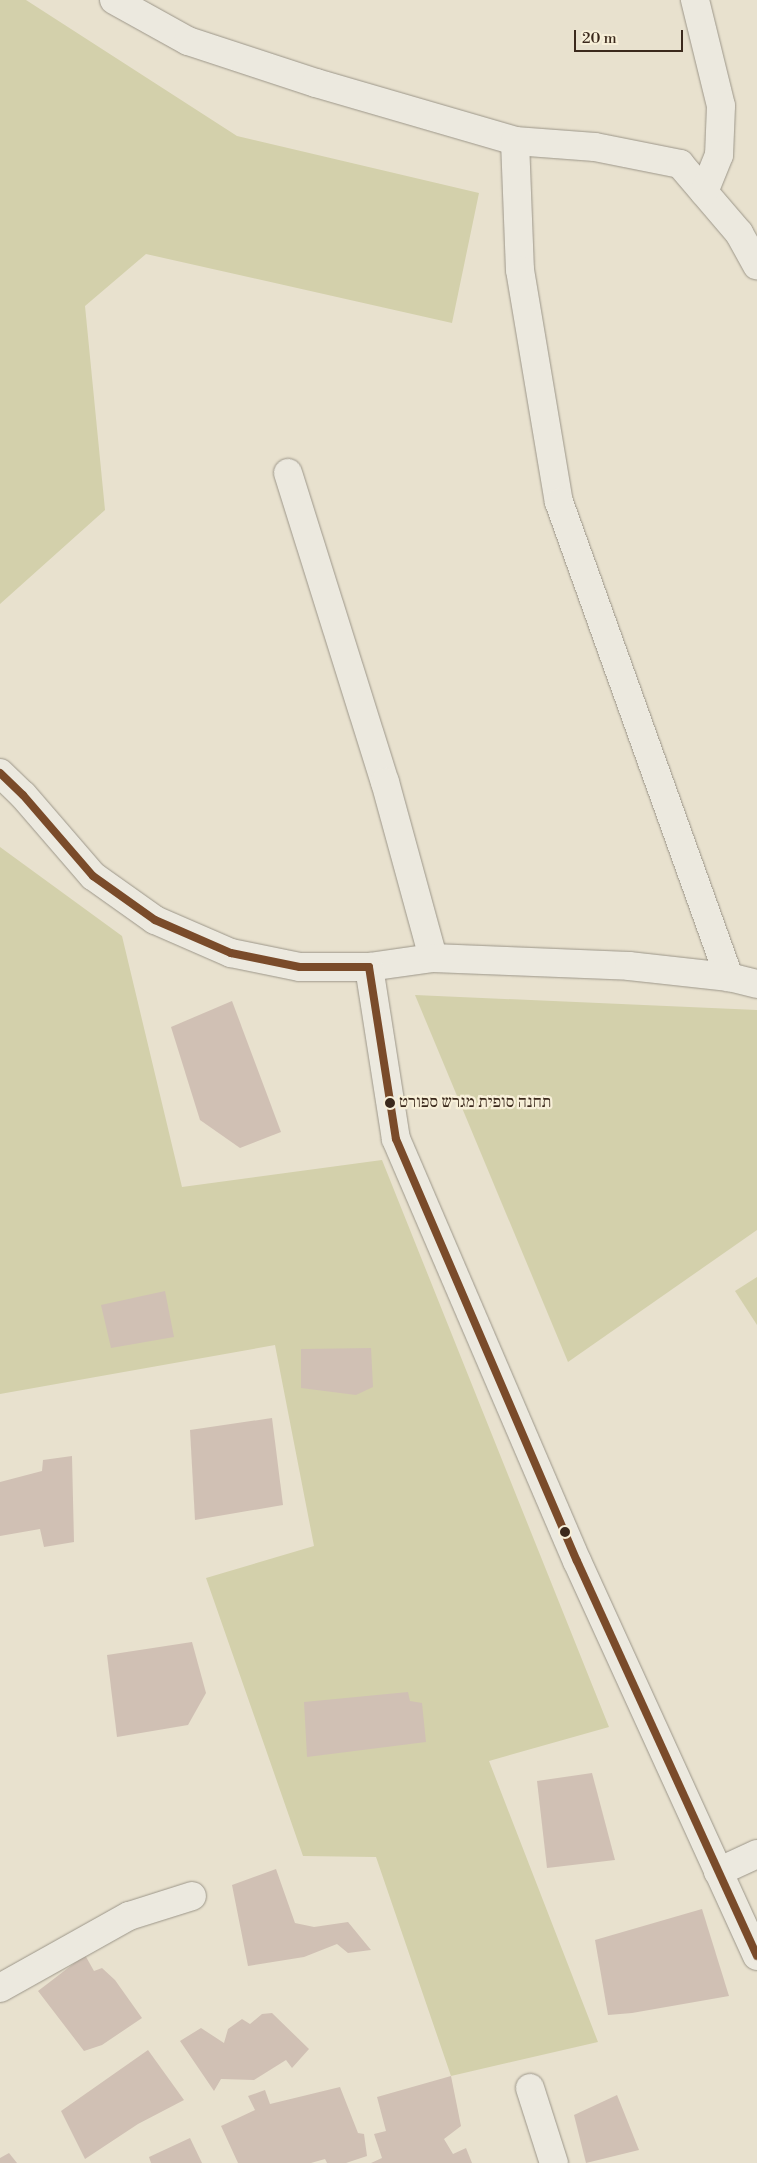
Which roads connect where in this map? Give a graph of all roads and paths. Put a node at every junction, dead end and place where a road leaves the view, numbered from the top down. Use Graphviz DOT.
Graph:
graph roads {
  1 [pos="114,0"];
  2 [pos="695,0"];
  3 [pos="515,141"];
  4 [pos="704,192"];
  5 [pos="757,265"];
  6 [pos="288,473"];
  7 [pos="0,773"];
  8 [pos="432,958"];
  9 [pos="369,968"];
  10 [pos="729,977"];
  11 [pos="757,984"];
  12 [pos="757,1854"];
  13 [pos="718,1872"];
  14 [pos="192,1896"];
  15 [pos="757,1956"];
  16 [pos="0,1988"];
  17 [pos="530,2088"];
  18 [pos="554,2163"];
  1 -- 3 [label="street"];
  2 -- 4 [label="street"];
  3 -- 4 [label="street"];
  3 -- 10 [label="street"];
  4 -- 5 [label="street"];
  6 -- 8 [label="street"];
  7 -- 9 [label="street"];
  8 -- 9 [label="street"];
  8 -- 10 [label="street"];
  9 -- 13 [label="street"];
  10 -- 11 [label="street"];
  12 -- 13 [label="street"];
  13 -- 15 [label="street"];
  14 -- 16 [label="street"];
  17 -- 18 [label="street"];
}
